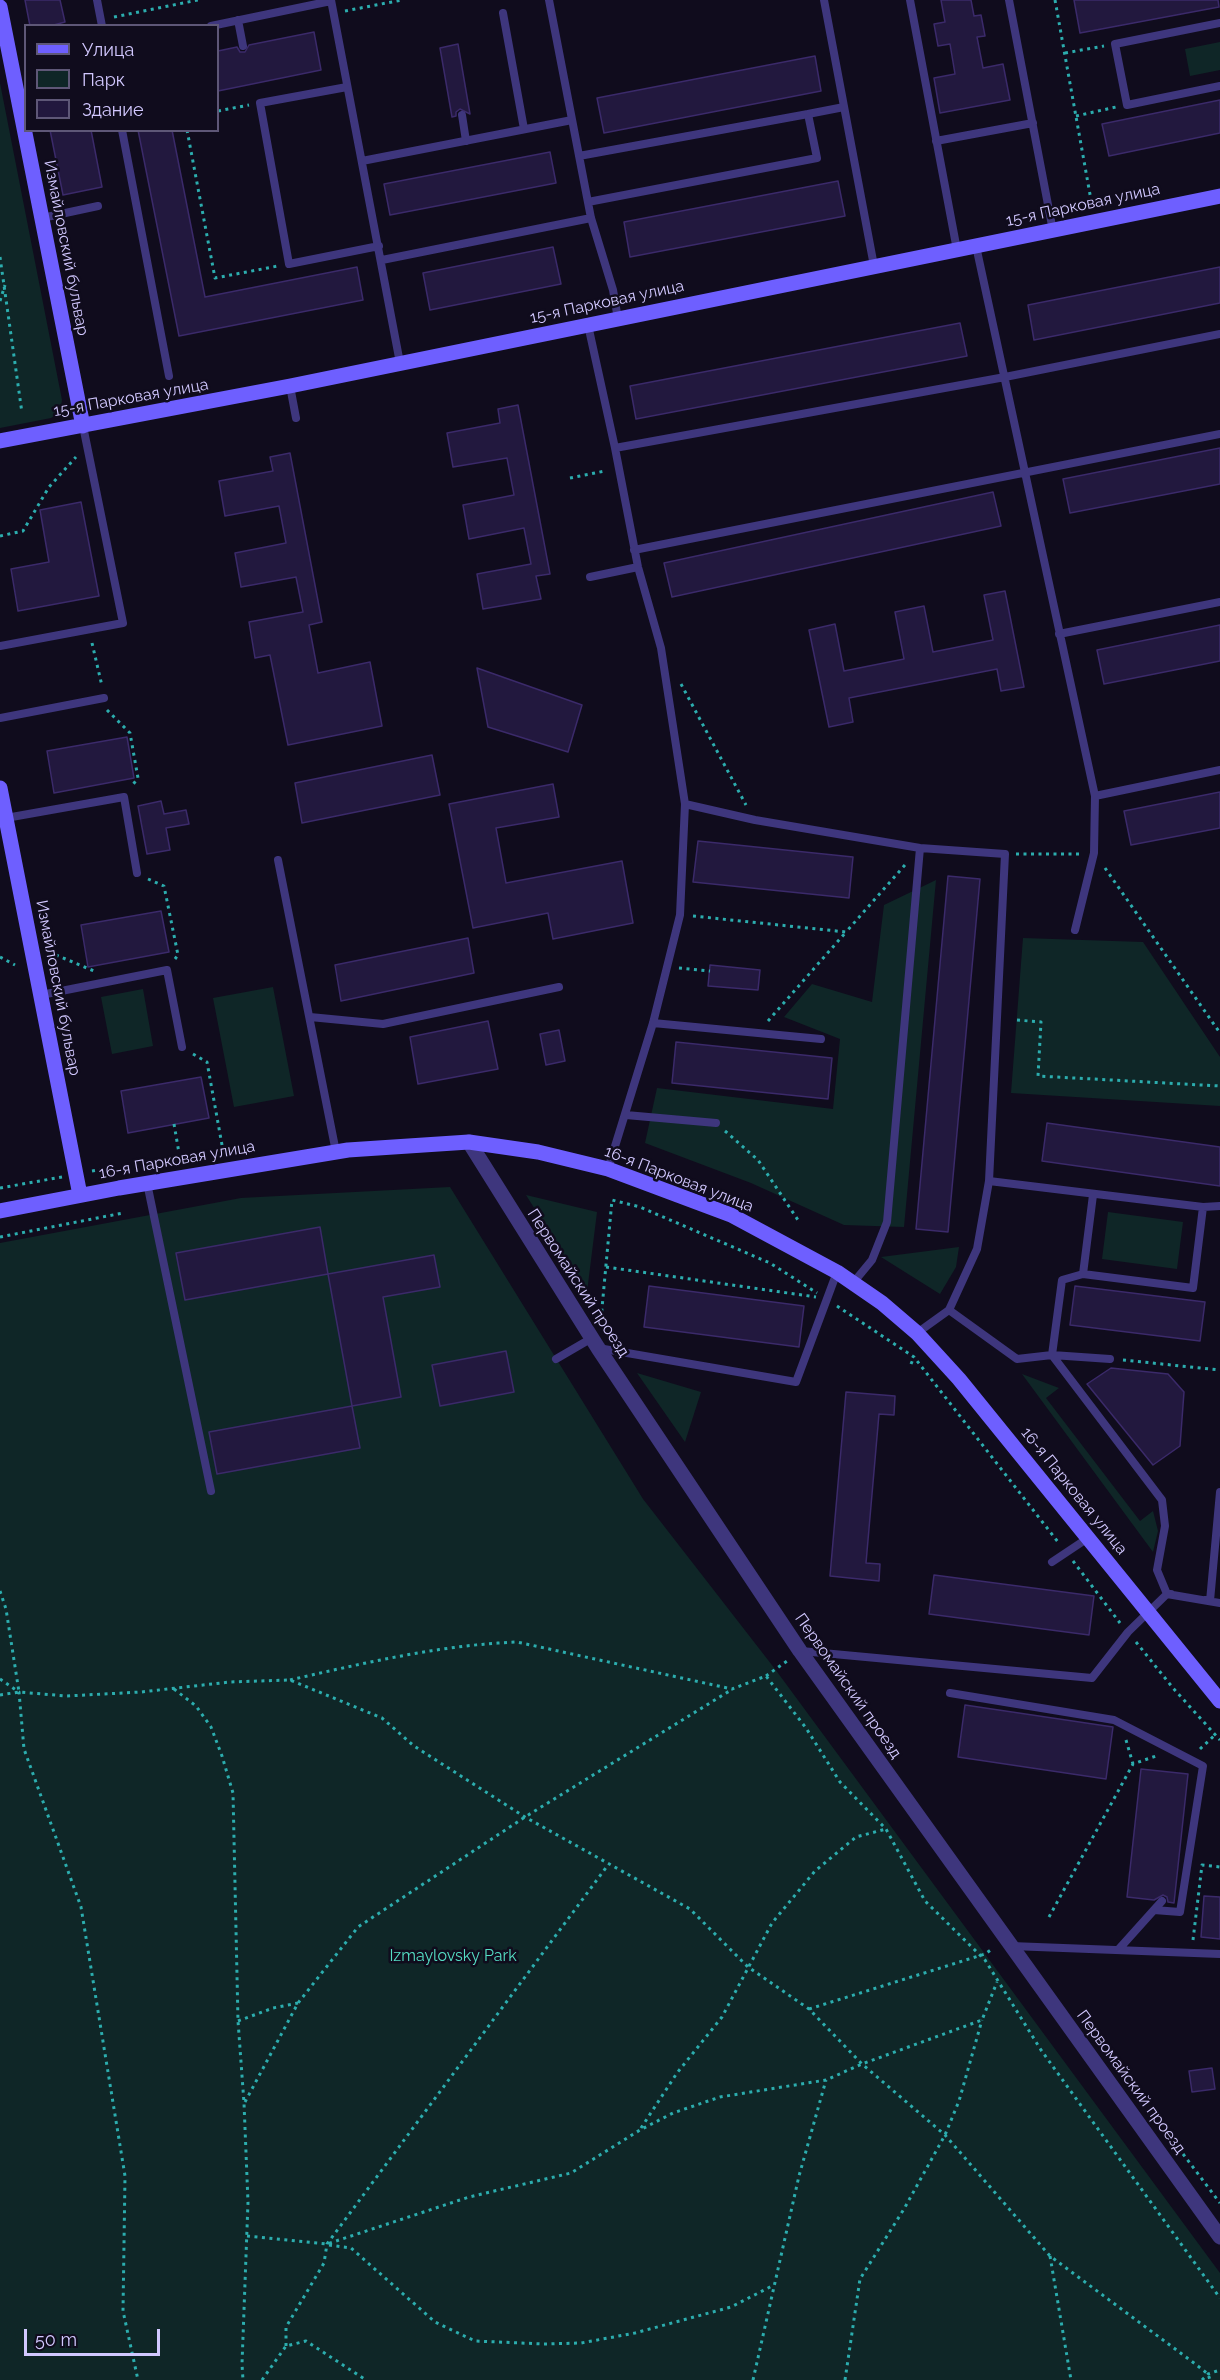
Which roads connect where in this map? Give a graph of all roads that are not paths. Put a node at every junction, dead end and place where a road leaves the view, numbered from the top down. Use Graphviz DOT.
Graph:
graph roads {
  1 [pos="97,0"];
  2 [pos="331,0"];
  3 [pos="549,0"];
  4 [pos="824,0"];
  5 [pos="910,0"];
  6 [pos="1009,0"];
  7 [pos="0,7"];
  8 [pos="502,13"];
  9 [pos="238,20"];
  10 [pos="101,22"];
  11 [pos="1220,23"];
  12 [pos="219,24"];
  13 [pos="243,46"];
  14 [pos="20,77"];
  15 [pos="1220,86"];
  16 [pos="347,87"];
  17 [pos="24,103"];
  18 [pos="844,107"];
  19 [pos="808,114"];
  20 [pos="462,115"];
  21 [pos="572,120"];
  22 [pos="1033,123"];
  23 [pos="524,129"];
  24 [pos="29,132"];
  25 [pos="122,132"];
  26 [pos="466,141"];
  27 [pos="936,141"];
  28 [pos="579,156"];
  29 [pos="362,161"];
  30 [pos="1220,196"];
  31 [pos="588,202"];
  32 [pos="98,206"];
  33 [pos="42,218"];
  34 [pos="591,218"];
  35 [pos="1053,231"];
  36 [pos="379,246"];
  37 [pos="976,246"];
  38 [pos="957,249"];
  39 [pos="382,260"];
  40 [pos="874,266"];
  41 [pos="618,319"];
  42 [pos="588,325"];
  43 [pos="1220,334"];
  44 [pos="400,363"];
  45 [pos="169,376"];
  46 [pos="1005,377"];
  47 [pos="290,386"];
  48 [pos="296,418"];
  49 [pos="82,426"];
  50 [pos="1220,434"];
  51 [pos="0,441"];
  52 [pos="615,448"];
  53 [pos="1025,473"];
  54 [pos="634,550"];
  55 [pos="638,567"];
  56 [pos="590,577"];
  57 [pos="1220,602"];
  58 [pos="1059,634"];
  59 [pos="0,646"];
  60 [pos="104,698"];
  61 [pos="0,718"];
  62 [pos="1220,770"];
  63 [pos="0,788"];
  64 [pos="1095,796"];
  65 [pos="684,804"];
  66 [pos="6,818"];
  67 [pos="920,848"];
  68 [pos="278,860"];
  69 [pos="137,873"];
  70 [pos="1075,930"];
  71 [pos="559,987"];
  72 [pos="41,995"];
  73 [pos="310,1017"];
  74 [pos="652,1023"];
  75 [pos="821,1039"];
  76 [pos="182,1047"];
  77 [pos="626,1115"];
  78 [pos="716,1123"];
  79 [pos="469,1142"];
  80 [pos="336,1152"];
  81 [pos="608,1169"];
  82 [pos="989,1181"];
  83 [pos="147,1183"];
  84 [pos="80,1195"];
  85 [pos="1093,1195"];
  86 [pos="1220,1206"];
  87 [pos="1203,1207"];
  88 [pos="0,1211"];
  89 [pos="837,1272"];
  90 [pos="1083,1274"];
  91 [pos="853,1283"];
  92 [pos="949,1310"];
  93 [pos="917,1334"];
  94 [pos="595,1343"];
  95 [pos="1052,1355"];
  96 [pos="556,1359"];
  97 [pos="1110,1359"];
  98 [pos="211,1491"];
  99 [pos="1220,1492"];
  100 [pos="1088,1538"];
  101 [pos="1052,1562"];
  102 [pos="1167,1593"];
  103 [pos="1209,1601"];
  104 [pos="1220,1603"];
  105 [pos="1149,1612"];
  106 [pos="800,1651"];
  107 [pos="950,1693"];
  108 [pos="1220,1701"];
  109 [pos="1162,1901"];
  110 [pos="1154,1910"];
  111 [pos="1010,1946"];
  112 [pos="1118,1950"];
  113 [pos="1220,1954"];
  114 [pos="1220,2236"];
  1 -- 10 [label="lane"];
  2 -- 9 [label="lane"];
  2 -- 16 [label="lane"];
  3 -- 21 [label="lane"];
  4 -- 18 [label="lane"];
  5 -- 27 [label="lane"];
  6 -- 22 [label="lane"];
  7 -- 14 [label="street, Измайловский бульвар"];
  8 -- 23 [label="lane"];
  9 -- 12 [label="lane"];
  9 -- 13 [label="lane"];
  11 -- 15 [label="lane"];
  14 -- 17 [label="street, Измайловский бульвар"];
  16 -- 29 [label="lane"];
  16 -- 36 [label="lane"];
  18 -- 19 [label="lane"];
  18 -- 40 [label="lane"];
  19 -- 28 [label="lane"];
  19 -- 31 [label="lane"];
  20 -- 26 [label="lane"];
  21 -- 23 [label="lane"];
  21 -- 28 [label="lane"];
  22 -- 27 [label="lane"];
  22 -- 35 [label="lane"];
  23 -- 26 [label="lane"];
  24 -- 33 [label="street, Измайловский бульвар"];
  25 -- 45 [label="lane"];
  26 -- 29 [label="lane"];
  27 -- 38 [label="lane"];
  28 -- 31 [label="lane"];
  29 -- 36 [label="lane"];
  30 -- 35 [label="street, 15-я Парковая улица"];
  31 -- 34 [label="lane"];
  32 -- 33 [label="lane"];
  33 -- 49 [label="street, Измайловский бульвар"];
  34 -- 39 [label="lane"];
  34 -- 41 [label="lane"];
  35 -- 37 [label="street, 15-я Парковая улица"];
  36 -- 39 [label="lane"];
  37 -- 38 [label="street, 15-я Парковая улица"];
  37 -- 46 [label="lane"];
  38 -- 40 [label="street, 15-я Парковая улица"];
  39 -- 44 [label="lane"];
  40 -- 41 [label="street, 15-я Парковая улица"];
  41 -- 42 [label="street, 15-я Парковая улица"];
  42 -- 44 [label="street, 15-я Парковая улица"];
  42 -- 52 [label="lane"];
  43 -- 46 [label="lane"];
  44 -- 47 [label="street, 15-я Парковая улица"];
  46 -- 52 [label="lane"];
  46 -- 53 [label="lane"];
  47 -- 48 [label="lane"];
  47 -- 49 [label="street, 15-я Парковая улица"];
  49 -- 51 [label="street, 15-я Парковая улица"];
  49 -- 59 [label="lane"];
  50 -- 53 [label="lane"];
  52 -- 54 [label="lane"];
  53 -- 54 [label="lane"];
  53 -- 58 [label="lane"];
  54 -- 55 [label="lane"];
  55 -- 56 [label="lane"];
  55 -- 65 [label="lane"];
  57 -- 58 [label="lane"];
  58 -- 64 [label="lane"];
  60 -- 61 [label="lane"];
  62 -- 64 [label="lane"];
  63 -- 66 [label="street, Измайловский бульвар"];
  64 -- 70 [label="lane"];
  65 -- 67 [label="lane"];
  65 -- 74 [label="lane"];
  66 -- 69 [label="lane"];
  66 -- 72 [label="street, Измайловский бульвар"];
  67 -- 82 [label="lane"];
  67 -- 91 [label="lane"];
  68 -- 73 [label="lane"];
  71 -- 73 [label="lane"];
  72 -- 76 [label="lane"];
  72 -- 84 [label="street, Измайловский бульвар"];
  73 -- 80 [label="lane"];
  74 -- 75 [label="lane"];
  74 -- 77 [label="lane"];
  77 -- 78 [label="lane"];
  77 -- 81 [label="lane"];
  79 -- 80 [label="street, 16-я Парковая улица"];
  79 -- 81 [label="street, 16-я Парковая улица"];
  79 -- 94 [label="street, Первомайский проезд"];
  80 -- 83 [label="street, 16-я Парковая улица"];
  81 -- 89 [label="street, 16-я Парковая улица"];
  82 -- 85 [label="lane"];
  82 -- 92 [label="lane"];
  83 -- 84 [label="street, 16-я Парковая улица"];
  83 -- 98 [label="lane"];
  84 -- 88 [label="street, 16-я Парковая улица"];
  85 -- 87 [label="lane"];
  85 -- 90 [label="lane"];
  86 -- 87 [label="lane"];
  87 -- 90 [label="lane"];
  89 -- 91 [label="street, 16-я Парковая улица"];
  89 -- 94 [label="lane"];
  90 -- 95 [label="lane"];
  91 -- 93 [label="street, 16-я Парковая улица"];
  92 -- 93 [label="lane"];
  92 -- 95 [label="lane"];
  93 -- 100 [label="street, 16-я Парковая улица"];
  94 -- 96 [label="lane"];
  94 -- 106 [label="street, Первомайский проезд"];
  95 -- 97 [label="lane"];
  95 -- 102 [label="lane"];
  99 -- 103 [label="lane"];
  100 -- 101 [label="lane"];
  100 -- 105 [label="street, 16-я Парковая улица"];
  102 -- 103 [label="lane"];
  102 -- 105 [label="lane"];
  103 -- 104 [label="lane"];
  105 -- 106 [label="lane"];
  105 -- 108 [label="street, 16-я Парковая улица"];
  106 -- 111 [label="street, Первомайский проезд"];
  107 -- 110 [label="lane"];
  109 -- 110 [label="lane"];
  110 -- 112 [label="lane"];
  111 -- 112 [label="lane"];
  111 -- 114 [label="street, Первомайский проезд"];
  112 -- 113 [label="lane"];
}
